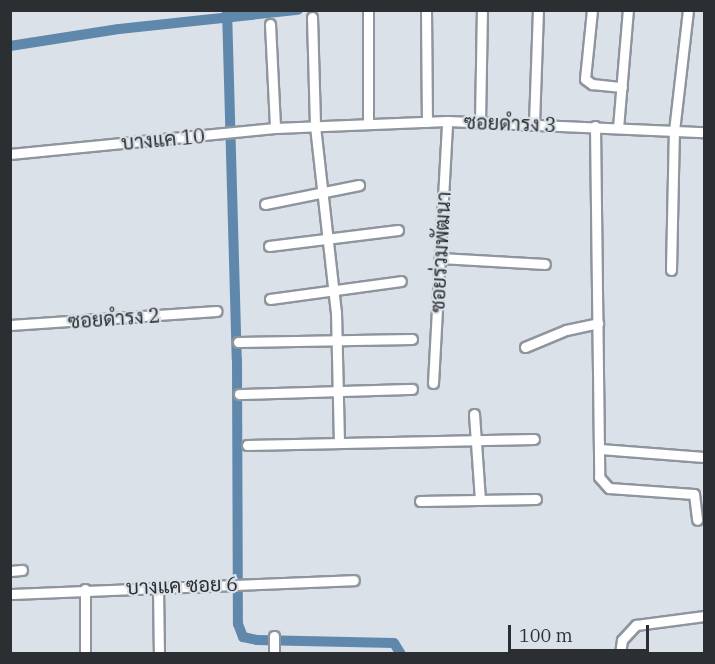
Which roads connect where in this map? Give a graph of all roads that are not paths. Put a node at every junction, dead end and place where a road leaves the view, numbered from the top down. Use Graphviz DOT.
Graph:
graph roads {
  1 [pos="368,10"];
  2 [pos="426,10"];
  3 [pos="482,10"];
  4 [pos="538,10"];
  5 [pos="592,10"];
  6 [pos="628,10"];
  7 [pos="688,10"];
  8 [pos="312,17"];
  9 [pos="270,24"];
  10 [pos="622,87"];
  11 [pos="447,121"];
  12 [pos="427,122"];
  13 [pos="480,122"];
  14 [pos="368,124"];
  15 [pos="534,124"];
  16 [pos="315,126"];
  17 [pos="595,126"];
  18 [pos="275,128"];
  19 [pos="618,128"];
  20 [pos="674,131"];
  21 [pos="703,132"];
  22 [pos="10,154"];
  23 [pos="359,186"];
  24 [pos="322,192"];
  25 [pos="265,204"];
  26 [pos="398,230"];
  27 [pos="328,240"];
  28 [pos="269,246"];
  29 [pos="440,258"];
  30 [pos="545,264"];
  31 [pos="671,270"];
  32 [pos="402,281"];
  33 [pos="333,289"];
  34 [pos="270,299"];
  35 [pos="217,311"];
  36 [pos="598,323"];
  37 [pos="10,325"];
  38 [pos="412,339"];
  39 [pos="336,340"];
  40 [pos="238,342"];
  41 [pos="525,347"];
  42 [pos="433,383"];
  43 [pos="412,389"];
  44 [pos="338,391"];
  45 [pos="239,394"];
  46 [pos="474,414"];
  47 [pos="534,439"];
  48 [pos="476,440"];
  49 [pos="339,443"];
  50 [pos="247,445"];
  51 [pos="600,449"];
  52 [pos="705,457"];
  53 [pos="536,499"];
  54 [pos="480,500"];
  55 [pos="420,501"];
  56 [pos="696,520"];
  57 [pos="22,570"];
  58 [pos="10,571"];
  59 [pos="354,580"];
  60 [pos="158,586"];
  61 [pos="85,589"];
  62 [pos="10,594"];
  63 [pos="704,616"];
  64 [pos="274,636"];
  65 [pos="85,654"];
  66 [pos="159,654"];
  67 [pos="274,654"];
  68 [pos="620,654"];
  1 -- 14 [label="street"];
  2 -- 12 [label="street"];
  3 -- 13 [label="street"];
  4 -- 15 [label="street"];
  5 -- 10 [label="street"];
  6 -- 10 [label="street"];
  7 -- 20 [label="street"];
  8 -- 16 [label="street"];
  9 -- 18 [label="street"];
  10 -- 19 [label="street"];
  11 -- 12 [label="street, ซอยดำรง 3"];
  11 -- 13 [label="street, ซอยดำรง 3"];
  11 -- 29 [label="street, ซอยร่วมพัฒนา"];
  12 -- 14 [label="street, ซอยดำรง 3"];
  13 -- 15 [label="street, ซอยดำรง 3"];
  14 -- 16 [label="street, ซอยดำรง 3"];
  15 -- 17 [label="street, ซอยดำรง 3"];
  16 -- 18 [label="street, บางแค 10"];
  16 -- 24 [label="street"];
  17 -- 19 [label="street, ซอยดำรง 3"];
  17 -- 36 [label="street"];
  18 -- 22 [label="street, บางแค 10"];
  19 -- 20 [label="street, ซอยดำรง 3"];
  20 -- 21 [label="street, ซอยดำรง 3"];
  20 -- 31 [label="street"];
  23 -- 24 [label="street"];
  24 -- 25 [label="street"];
  24 -- 27 [label="street"];
  26 -- 27 [label="street"];
  27 -- 28 [label="street"];
  27 -- 33 [label="street"];
  29 -- 30 [label="street"];
  29 -- 42 [label="street, ซอยร่วมพัฒนา"];
  32 -- 33 [label="street"];
  33 -- 34 [label="street"];
  33 -- 39 [label="street"];
  35 -- 37 [label="street, ซอยดำรง 2"];
  36 -- 41 [label="street"];
  36 -- 51 [label="street"];
  38 -- 39 [label="street"];
  39 -- 40 [label="street"];
  39 -- 44 [label="street"];
  43 -- 44 [label="street"];
  44 -- 45 [label="street"];
  44 -- 49 [label="street"];
  46 -- 48 [label="street"];
  47 -- 48 [label="street"];
  48 -- 49 [label="street"];
  48 -- 54 [label="street"];
  49 -- 50 [label="street"];
  51 -- 52 [label="street"];
  51 -- 56 [label="street"];
  53 -- 54 [label="street"];
  54 -- 55 [label="street"];
  57 -- 58 [label="street"];
  59 -- 60 [label="street, บางแค ซอย 6"];
  60 -- 61 [label="street, บางแค ซอย 6"];
  60 -- 66 [label="street"];
  61 -- 62 [label="street, บางแค ซอย 6"];
  61 -- 65 [label="street"];
  63 -- 68 [label="street"];
  64 -- 67 [label="street"];
}
